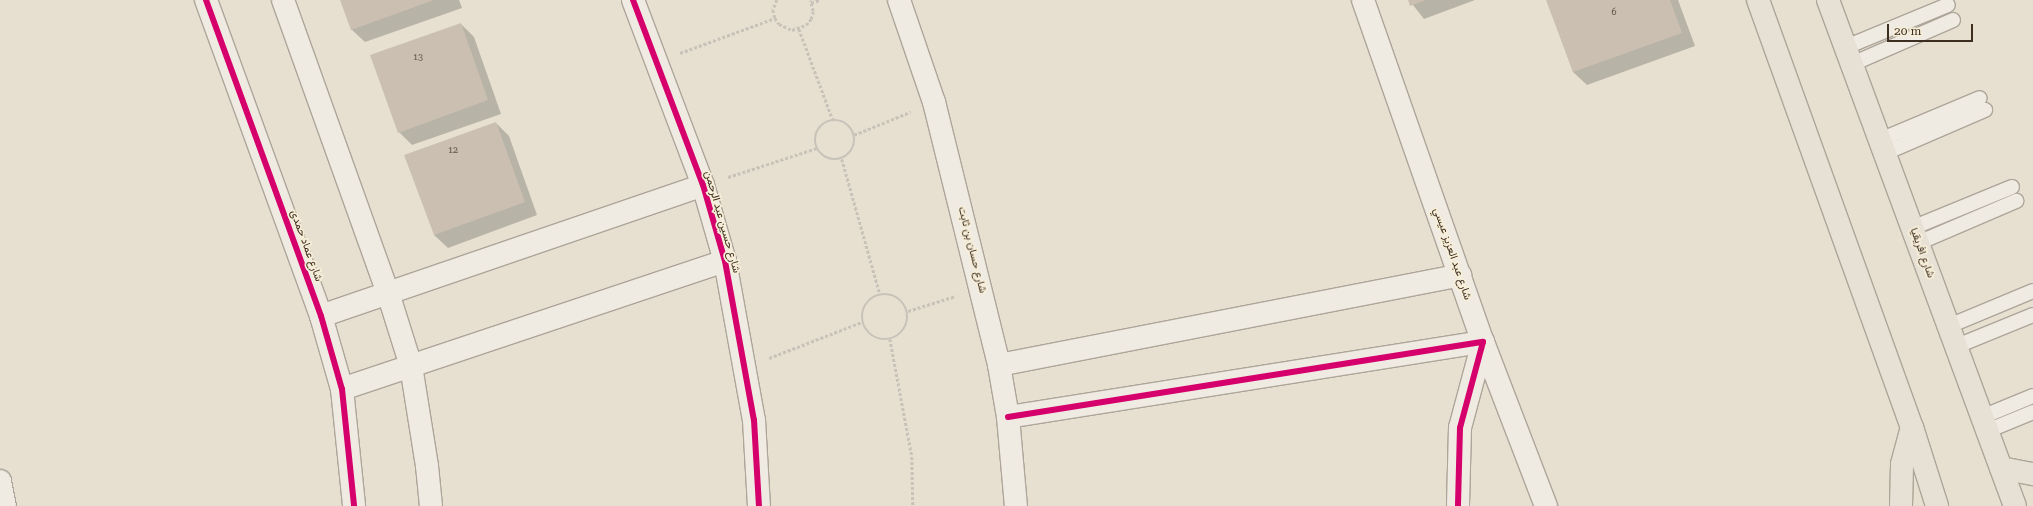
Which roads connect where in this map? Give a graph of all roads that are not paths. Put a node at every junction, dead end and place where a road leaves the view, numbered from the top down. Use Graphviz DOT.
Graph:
graph roads {
  1 [pos="206,0"];
  2 [pos="283,0"];
  3 [pos="633,0"];
  4 [pos="899,0"];
  5 [pos="1363,0"];
  6 [pos="1758,0"];
  7 [pos="1828,0"];
  8 [pos="1948,5"];
  9 [pos="1953,20"];
  10 [pos="1849,55"];
  11 [pos="1982,104"];
  12 [pos="1882,146"];
  13 [pos="703,185"];
  14 [pos="2014,194"];
  15 [pos="1915,235"];
  16 [pos="725,261"];
  17 [pos="1460,275"];
  18 [pos="2033,291"];
  19 [pos="388,293"];
  20 [pos="2033,315"];
  21 [pos="321,316"];
  22 [pos="1949,326"];
  23 [pos="1482,342"];
  24 [pos="1957,346"];
  25 [pos="1000,365"];
  26 [pos="411,366"];
  27 [pos="342,389"];
  28 [pos="2033,396"];
  29 [pos="2033,412"];
  30 [pos="1008,417"];
  31 [pos="1984,424"];
  32 [pos="1912,427"];
  33 [pos="2001,468"];
  34 [pos="2033,474"];
  35 [pos="0,481"];
  36 [pos="5,506"];
  37 [pos="354,506"];
  38 [pos="431,506"];
  39 [pos="759,506"];
  40 [pos="1016,506"];
  41 [pos="1458,506"];
  42 [pos="1546,506"];
  43 [pos="1901,506"];
  44 [pos="1937,506"];
  45 [pos="2015,506"];
  1 -- 21 [label="street, شارع عماد حمدى"];
  2 -- 19 [label="street"];
  3 -- 13 [label="street, شارع حسين عبد الرحمن"];
  4 -- 25 [label="street, شارع حسان بن ثابت"];
  5 -- 17 [label="street, شارع عبد العزيز عيسي"];
  6 -- 32 [label="main road"];
  7 -- 10 [label="main road, شارع افريقيا"];
  8 -- 10 [label="lane"];
  9 -- 10 [label="lane"];
  10 -- 12 [label="main road, شارع افريقيا"];
  11 -- 12 [label="lane"];
  12 -- 15 [label="main road, شارع افريقيا"];
  13 -- 16 [label="street, شارع حسين عبد الرحمن"];
  13 -- 19 [label="street"];
  14 -- 15 [label="lane"];
  15 -- 22 [label="main road, شارع افريقيا"];
  16 -- 26 [label="street"];
  16 -- 39 [label="street, شارع حسين عبد الرحمن"];
  17 -- 23 [label="street, شارع عبد العزيز عيسي"];
  17 -- 25 [label="street"];
  18 -- 22 [label="lane"];
  19 -- 21 [label="street"];
  19 -- 26 [label="street"];
  20 -- 24 [label="lane"];
  21 -- 27 [label="street, شارع عماد حمدى"];
  22 -- 24 [label="main road, شارع افريقيا"];
  23 -- 30 [label="street"];
  23 -- 41 [label="street"];
  23 -- 42 [label="street, شارع عبد العزيز عيسي"];
  24 -- 31 [label="main road, شارع افريقيا"];
  25 -- 30 [label="street, شارع حسان بن ثابت"];
  26 -- 27 [label="street"];
  26 -- 38 [label="street"];
  27 -- 37 [label="street, شارع عماد حمدى"];
  28 -- 31 [label="lane"];
  29 -- 31 [label="lane"];
  30 -- 40 [label="street, شارع حسان بن ثابت"];
  31 -- 33 [label="main road, شارع افريقيا"];
  32 -- 43 [label="main road"];
  32 -- 44 [label="main road"];
  33 -- 34 [label="main road"];
  33 -- 45 [label="main road, شارع افريقيا"];
  35 -- 36 [label="street"];
}
